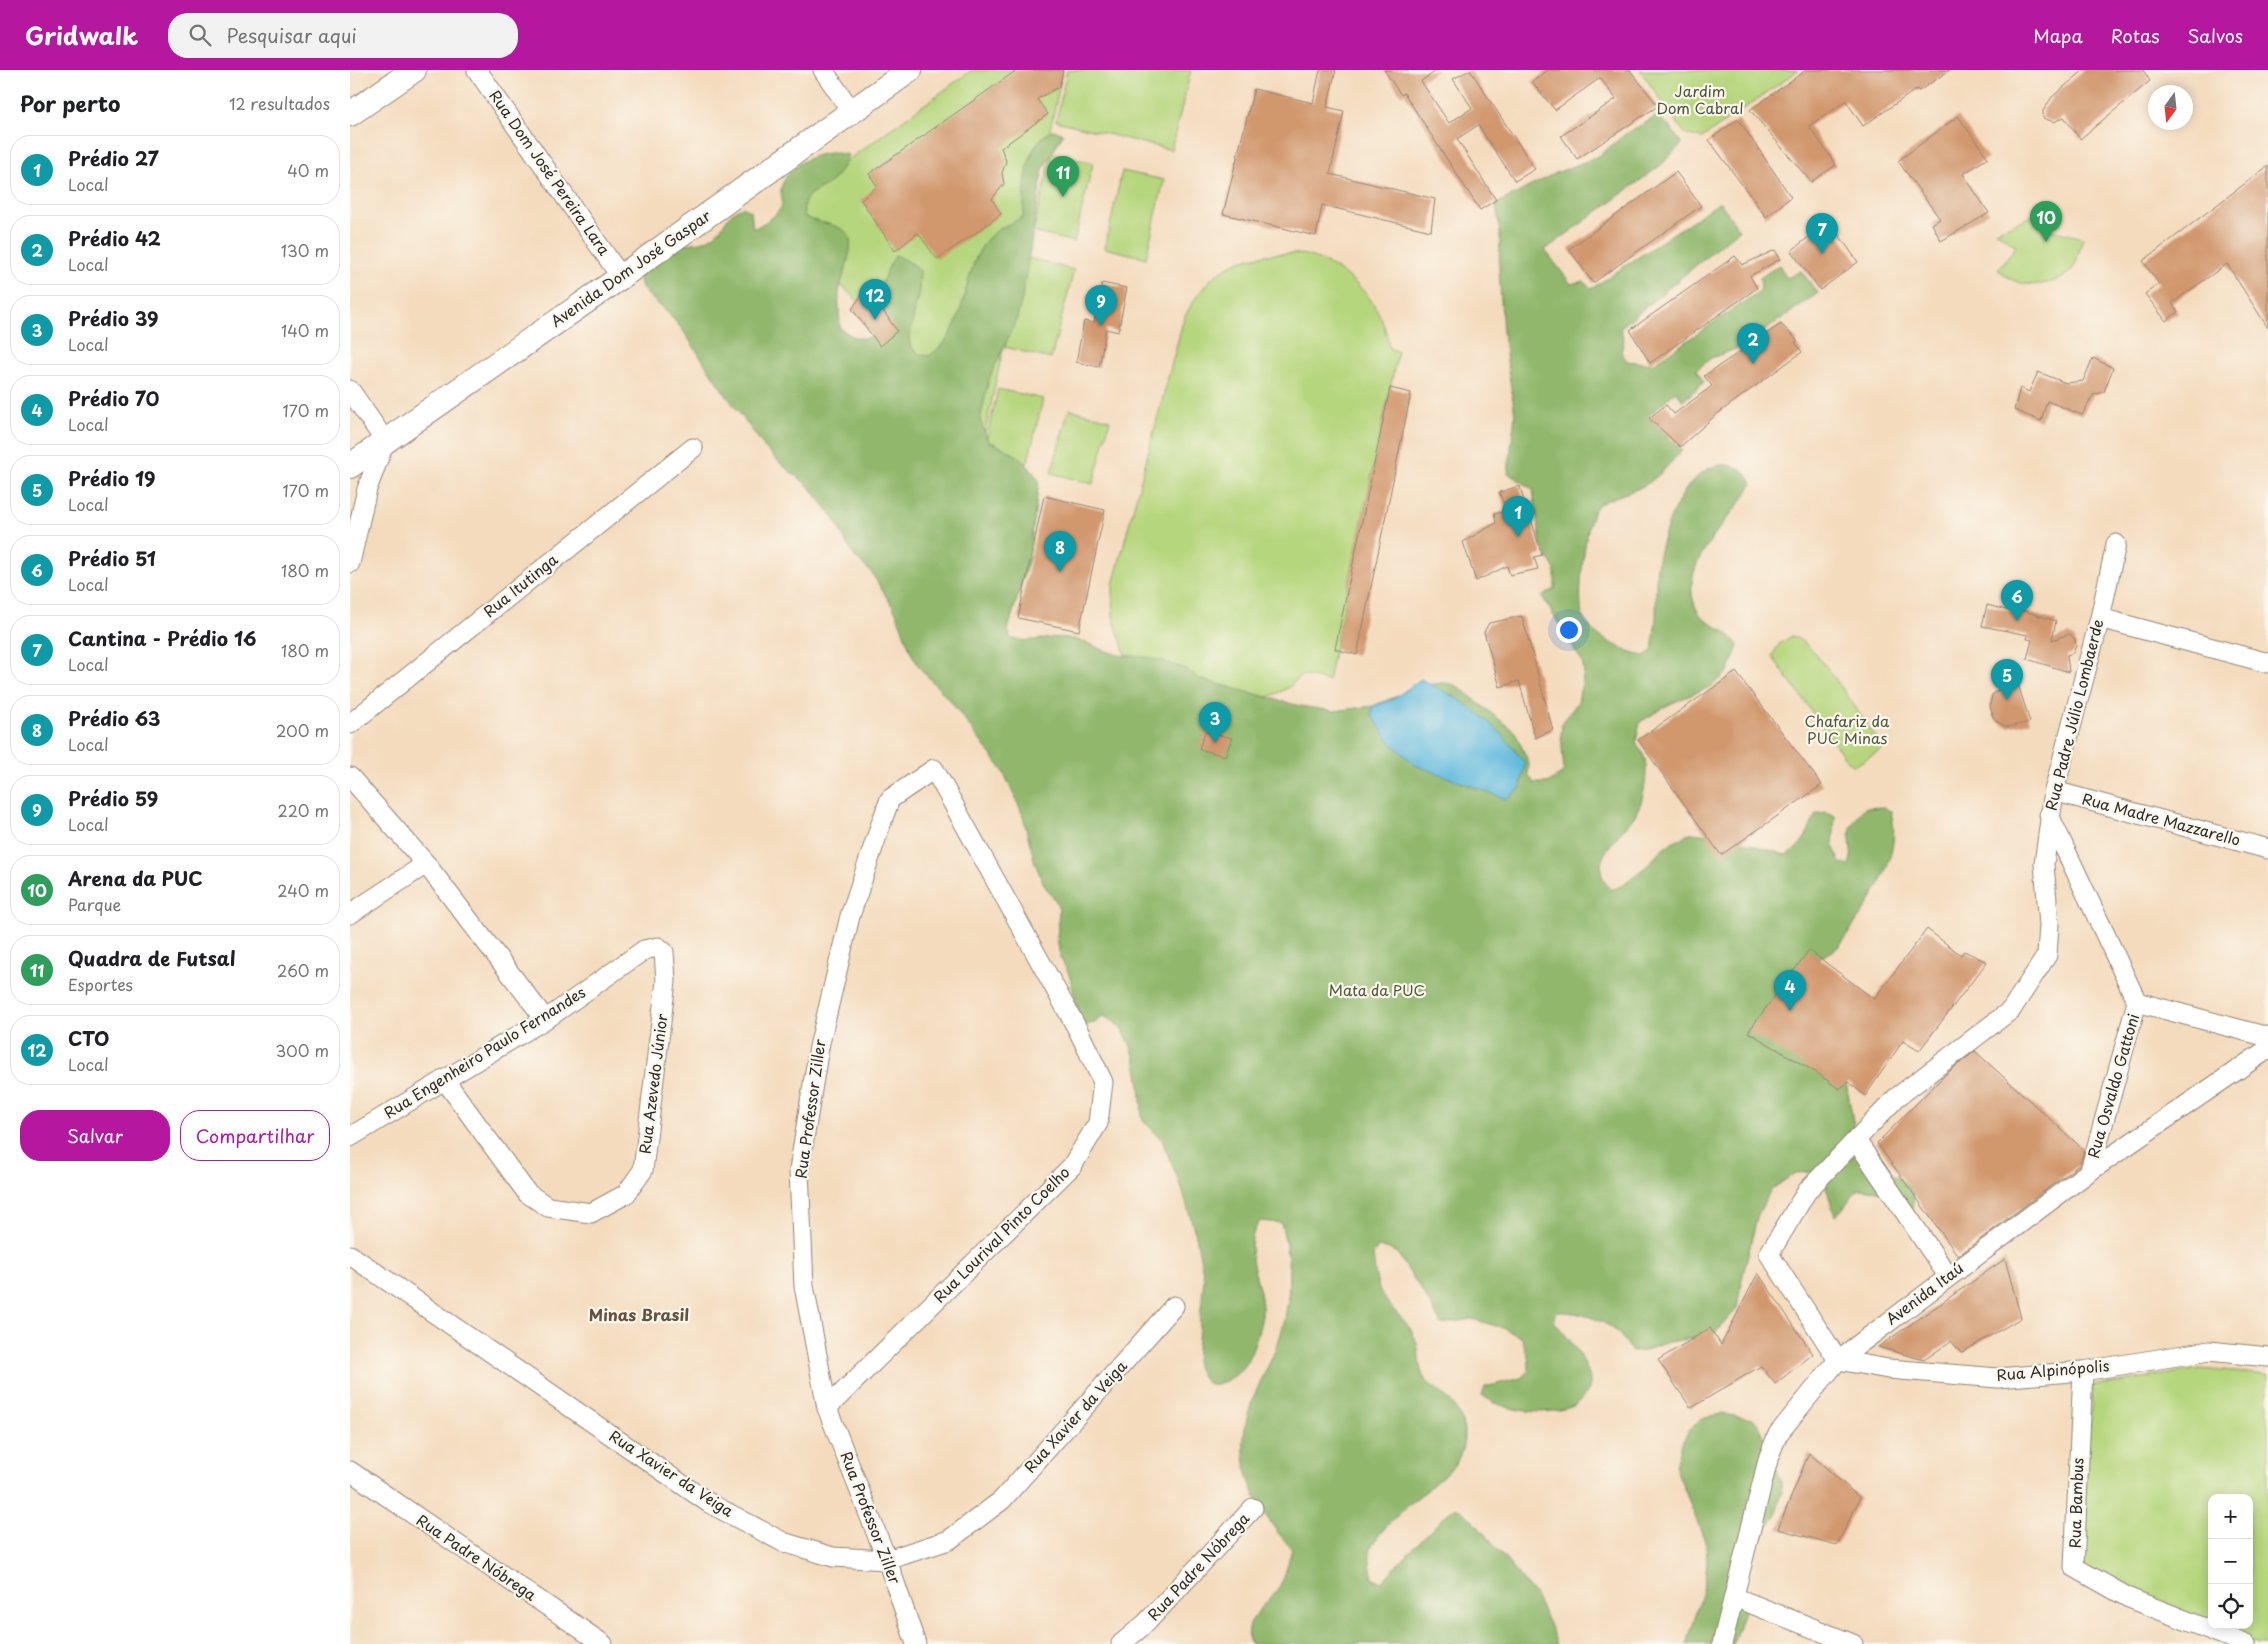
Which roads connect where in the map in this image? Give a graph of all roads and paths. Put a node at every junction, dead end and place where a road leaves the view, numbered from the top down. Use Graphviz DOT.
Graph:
graph roads {
  1 [pos="414,70"];
  2 [pos="477,70"];
  3 [pos="823,70"];
  4 [pos="910,70"];
  5 [pos="852,112"];
  6 [pos="350,114"];
  7 [pos="621,277"];
  8 [pos="350,390"];
  9 [pos="385,441"];
  10 [pos="693,448"];
  11 [pos="350,466"];
  12 [pos="2116,544"];
  13 [pos="350,563"];
  14 [pos="2100,618"];
  15 [pos="2268,663"];
  16 [pos="350,724"];
  17 [pos="934,769"];
  18 [pos="350,777"];
  19 [pos="2054,791"];
  20 [pos="2050,816"];
  21 [pos="2268,849"];
  22 [pos="426,864"];
  23 [pos="350,914"];
  24 [pos="644,950"];
  25 [pos="2137,1002"];
  26 [pos="545,1019"];
  27 [pos="2268,1038"];
  28 [pos="2268,1049"];
  29 [pos="444,1079"];
  30 [pos="350,1137"];
  31 [pos="1856,1140"];
  32 [pos="2090,1171"];
  33 [pos="350,1255"];
  34 [pos="1948,1276"];
  35 [pos="1174,1306"];
  36 [pos="2268,1357"];
  37 [pos="1838,1360"];
  38 [pos="2083,1371"];
  39 [pos="827,1408"];
  40 [pos="350,1471"];
  41 [pos="1253,1508"];
  42 [pos="887,1560"];
  43 [pos="1734,1597"];
  44 [pos="603,1644"];
  45 [pos="916,1644"];
  46 [pos="1121,1644"];
  47 [pos="1722,1644"];
  48 [pos="1853,1644"];
  49 [pos="2246,1644"];
  1 -- 6 [label="street"];
  2 -- 7 [label="street, Rua Dom José Pereira Lara"];
  3 -- 5 [label="street"];
  4 -- 5 [label="street, Avenida Dom José Gaspar"];
  5 -- 7 [label="street, Avenida Dom José Gaspar"];
  7 -- 9 [label="street, Avenida Dom José Gaspar"];
  8 -- 9 [label="street"];
  9 -- 11 [label="street, Avenida Dom José Gaspar"];
  9 -- 13 [label="street"];
  10 -- 16 [label="street, Rua Itutinga"];
  12 -- 14 [label="street, Rua Padre Júlio Lombaerde"];
  14 -- 15 [label="street"];
  14 -- 19 [label="street, Rua Padre Júlio Lombaerde"];
  17 -- 39 [label="street, Rua Professor Ziller"];
  17 -- 39 [label="street, Rua Lourival Pinto Coelho"];
  18 -- 22 [label="street"];
  19 -- 20 [label="street, Rua Padre Júlio Lombaerde"];
  19 -- 21 [label="street, Rua Madre Mazzarello"];
  20 -- 25 [label="street"];
  20 -- 31 [label="street, Rua Padre Júlio Lombaerde"];
  22 -- 23 [label="street"];
  22 -- 26 [label="street"];
  24 -- 26 [label="street, Rua Engenheiro Paulo Fernandes"];
  24 -- 29 [label="street, Rua Azevedo Júnior"];
  25 -- 27 [label="street"];
  25 -- 32 [label="street, Rua Osvaldo Gattoni"];
  26 -- 29 [label="street, Rua Engenheiro Paulo Fernandes"];
  28 -- 32 [label="street, Avenida Itaú"];
  29 -- 30 [label="street, Rua Engenheiro Paulo Fernandes"];
  31 -- 34 [label="street"];
  31 -- 37 [label="street, Rua Padre Júlio Lombaerde"];
  32 -- 34 [label="street, Avenida Itaú"];
  33 -- 42 [label="street, Rua Xavier da Veiga"];
  34 -- 37 [label="street, Avenida Itaú"];
  35 -- 42 [label="street, Rua Xavier da Veiga"];
  36 -- 38 [label="street, Rua Alpinópolis"];
  37 -- 38 [label="street, Rua Alpinópolis"];
  37 -- 43 [label="street, Avenida Itaú"];
  38 -- 49 [label="street, Rua Bambus"];
  39 -- 42 [label="street, Rua Professor Ziller"];
  40 -- 44 [label="street, Rua Padre Nóbrega"];
  41 -- 46 [label="street, Rua Padre Nóbrega"];
  42 -- 45 [label="street, Rua Professor Ziller"];
  43 -- 47 [label="street, Avenida Itaú"];
  43 -- 48 [label="street"];
}
